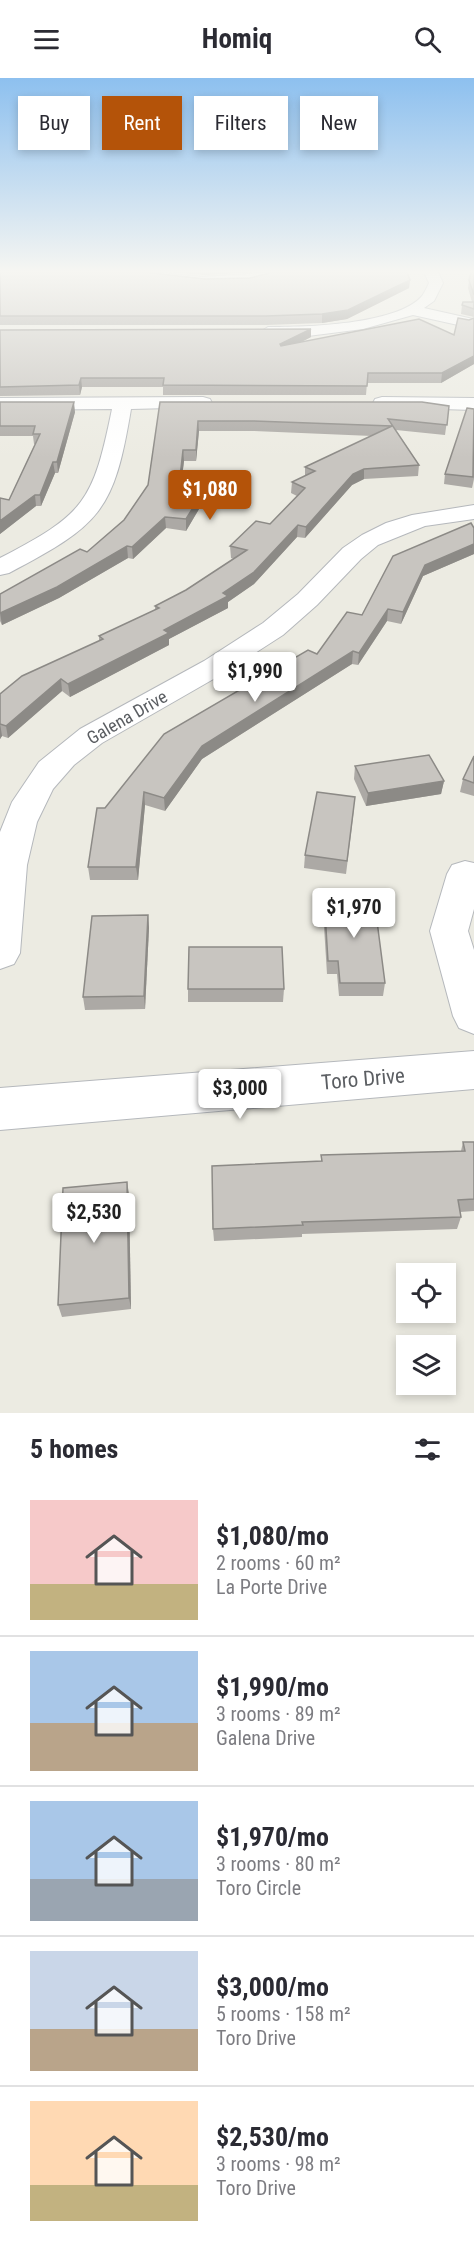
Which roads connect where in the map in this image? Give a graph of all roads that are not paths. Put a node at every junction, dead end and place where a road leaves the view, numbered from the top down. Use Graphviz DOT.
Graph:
graph roads {
  1 [pos="216,403"];
  2 [pos="367,403"];
  3 [pos="0,404"];
  4 [pos="123,404"];
  5 [pos="474,404"];
  6 [pos="474,512"];
  7 [pos="0,568"];
  8 [pos="465,874"];
  9 [pos="0,953"];
  10 [pos="474,1016"];
  11 [pos="474,1070"];
  12 [pos="0,1109"];
  1 -- 4 [label="street"];
  2 -- 5 [label="street"];
  3 -- 4 [label="street"];
  4 -- 7 [label="street"];
  6 -- 9 [label="street, Galena Drive"];
  8 -- 10 [label="street"];
  11 -- 12 [label="street, Toro Drive"];
}
